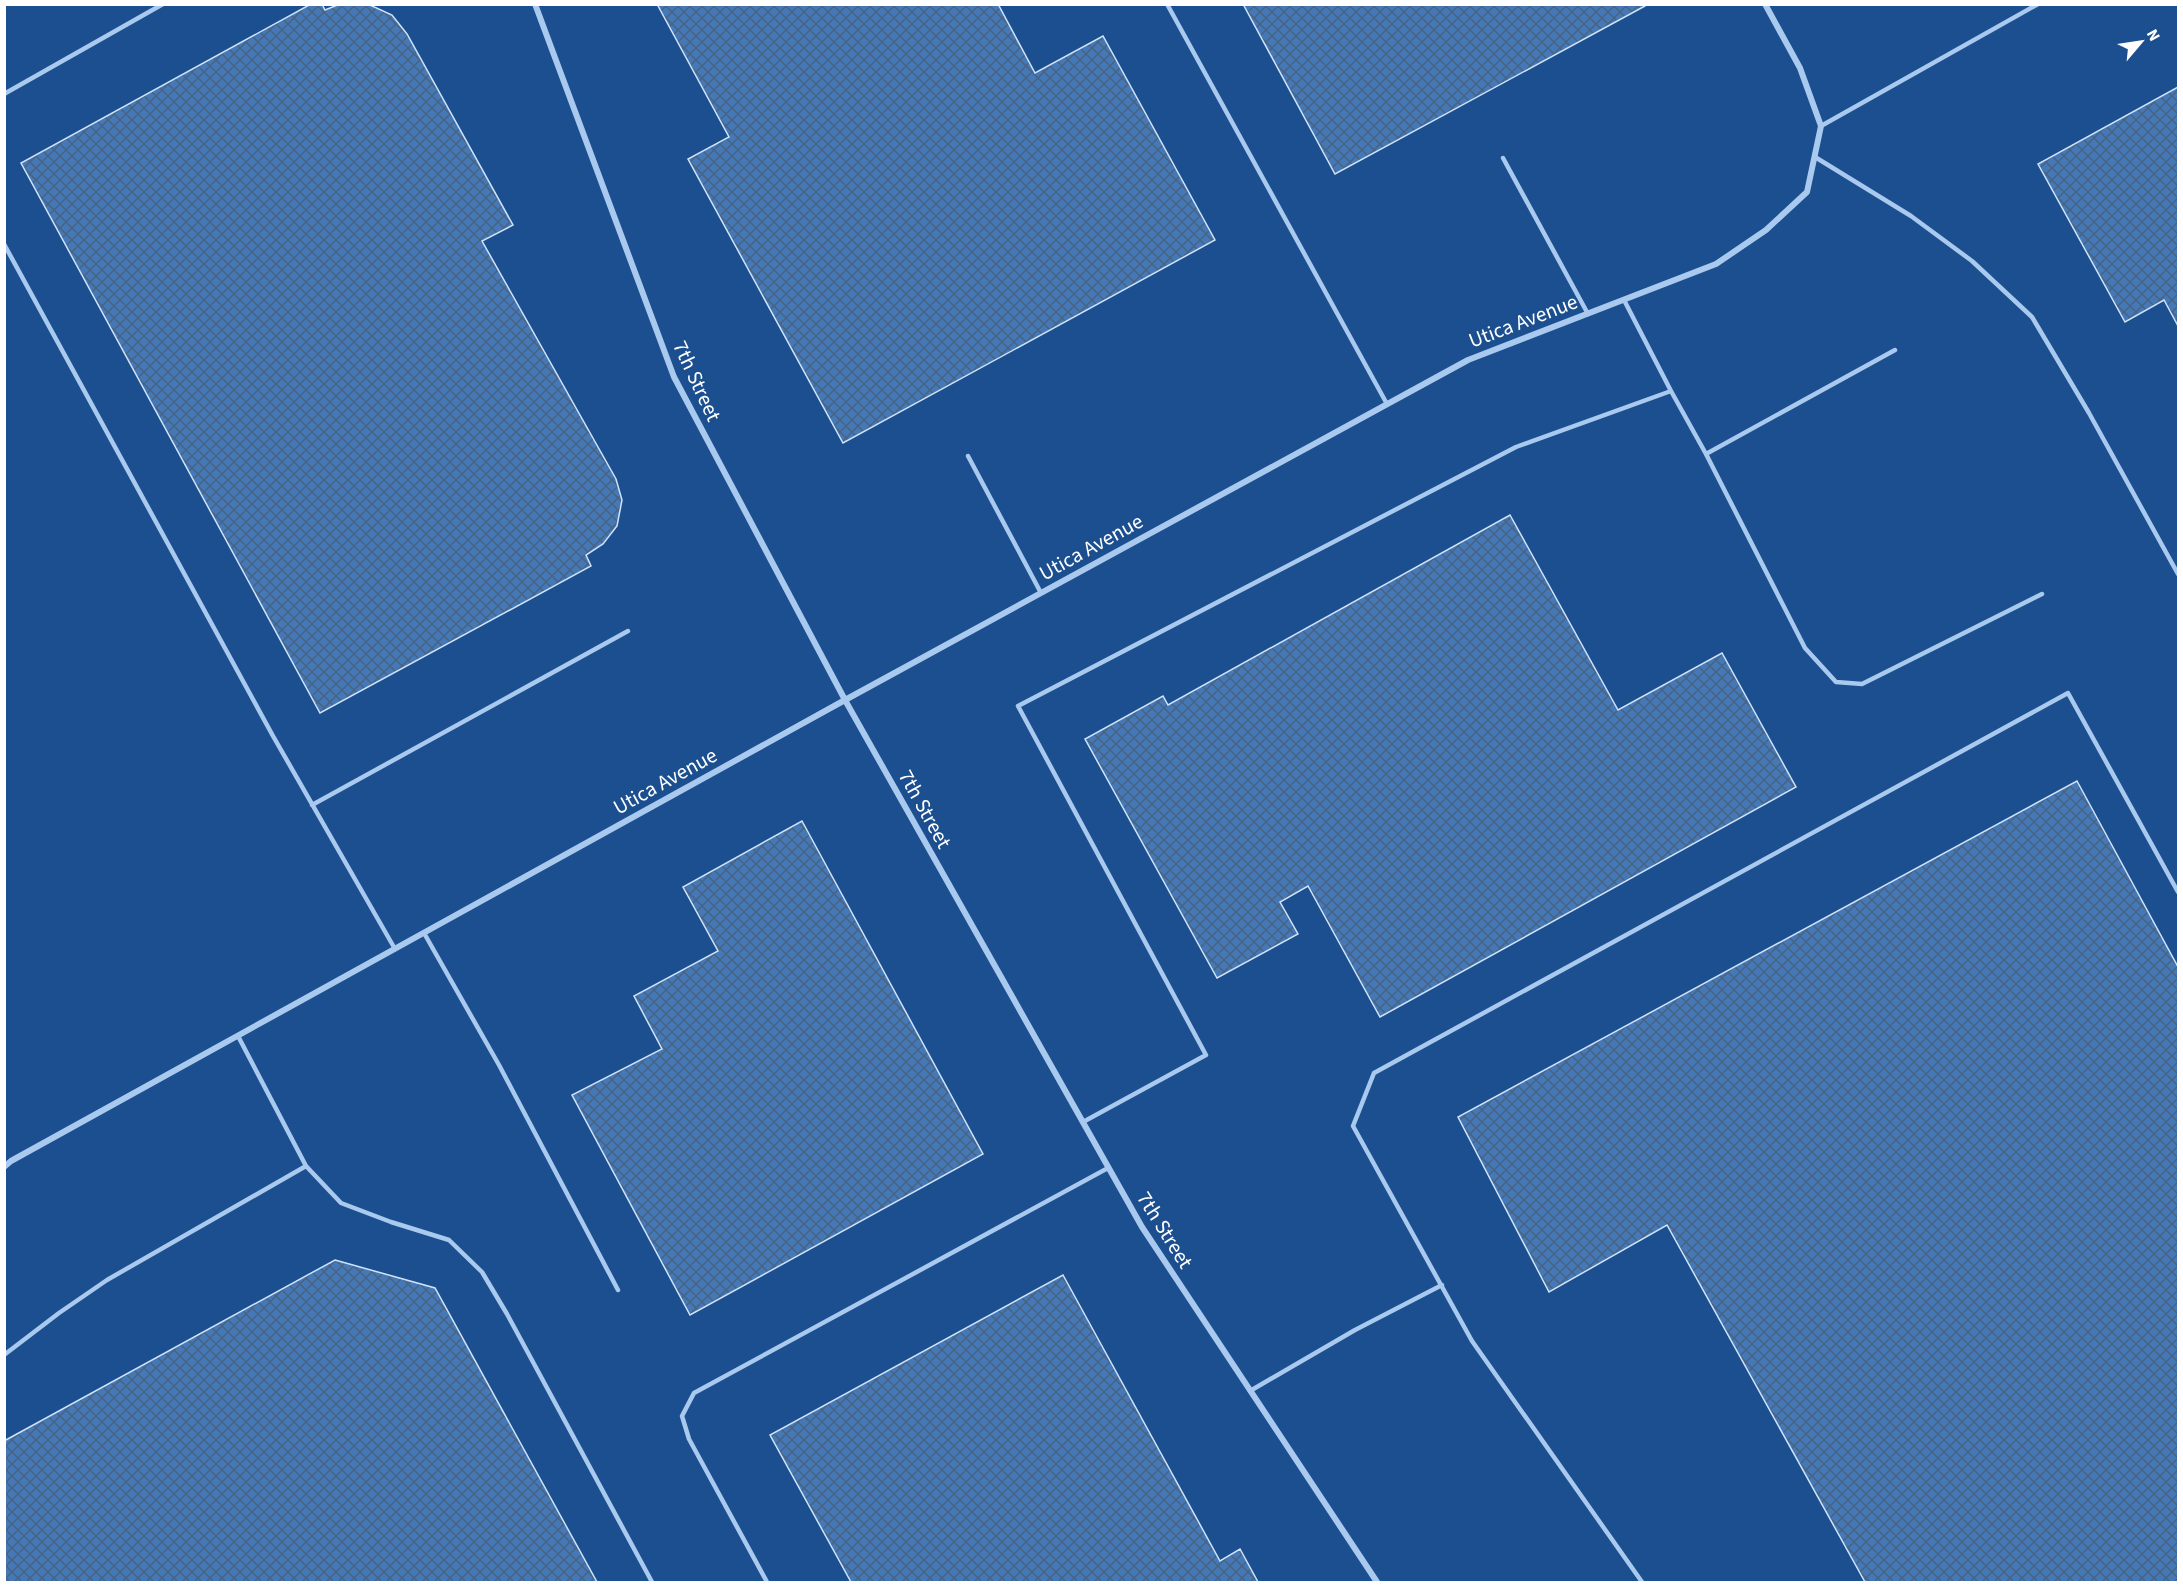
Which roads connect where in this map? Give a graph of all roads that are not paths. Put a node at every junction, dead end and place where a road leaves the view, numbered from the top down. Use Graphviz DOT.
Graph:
graph roads {
  1 [pos="163,4"];
  2 [pos="534,4"];
  3 [pos="1167,4"];
  4 [pos="1765,4"];
  5 [pos="2038,4"];
  6 [pos="4,94"];
  7 [pos="1821,126"];
  8 [pos="1815,156"];
  9 [pos="1503,158"];
  10 [pos="4,244"];
  11 [pos="1624,300"];
  12 [pos="1588,314"];
  13 [pos="1894,350"];
  14 [pos="1671,391"];
  15 [pos="1387,404"];
  16 [pos="1706,454"];
  17 [pos="968,456"];
  18 [pos="2178,574"];
  19 [pos="1041,593"];
  20 [pos="2042,594"];
  21 [pos="628,631"];
  22 [pos="845,700"];
  23 [pos="312,805"];
  24 [pos="2178,892"];
  25 [pos="424,933"];
  26 [pos="395,949"];
  27 [pos="238,1036"];
  28 [pos="1083,1122"];
  29 [pos="306,1166"];
  30 [pos="4,1167"];
  31 [pos="1108,1168"];
  32 [pos="1442,1286"];
  33 [pos="618,1290"];
  34 [pos="4,1355"];
  35 [pos="1250,1391"];
  36 [pos="652,1582"];
  37 [pos="767,1582"];
  38 [pos="1377,1582"];
  39 [pos="1642,1582"];
  1 -- 6 [label="lane"];
  2 -- 22 [label="street, 7th Street"];
  3 -- 15 [label="lane"];
  4 -- 7 [label="street"];
  5 -- 7 [label="lane"];
  7 -- 8 [label="street"];
  8 -- 11 [label="street, Utica Avenue"];
  8 -- 18 [label="lane"];
  9 -- 12 [label="lane"];
  10 -- 23 [label="lane"];
  11 -- 12 [label="street, Utica Avenue"];
  11 -- 14 [label="lane"];
  12 -- 15 [label="street, Utica Avenue"];
  13 -- 16 [label="lane"];
  14 -- 16 [label="lane"];
  14 -- 28 [label="lane"];
  15 -- 19 [label="street, Utica Avenue"];
  16 -- 20 [label="lane"];
  17 -- 19 [label="lane"];
  19 -- 22 [label="street, Utica Avenue"];
  21 -- 23 [label="lane"];
  22 -- 25 [label="street, Utica Avenue"];
  22 -- 28 [label="street, 7th Street"];
  23 -- 26 [label="lane"];
  24 -- 32 [label="lane"];
  25 -- 26 [label="street, Utica Avenue"];
  25 -- 33 [label="lane"];
  26 -- 27 [label="street, Utica Avenue"];
  27 -- 29 [label="lane"];
  27 -- 30 [label="street, Utica Avenue"];
  28 -- 31 [label="street, 7th Street"];
  29 -- 34 [label="lane"];
  29 -- 36 [label="lane"];
  31 -- 35 [label="street, 7th Street"];
  31 -- 37 [label="lane"];
  32 -- 35 [label="lane"];
  32 -- 39 [label="lane"];
  35 -- 38 [label="street, 7th Street"];
}
